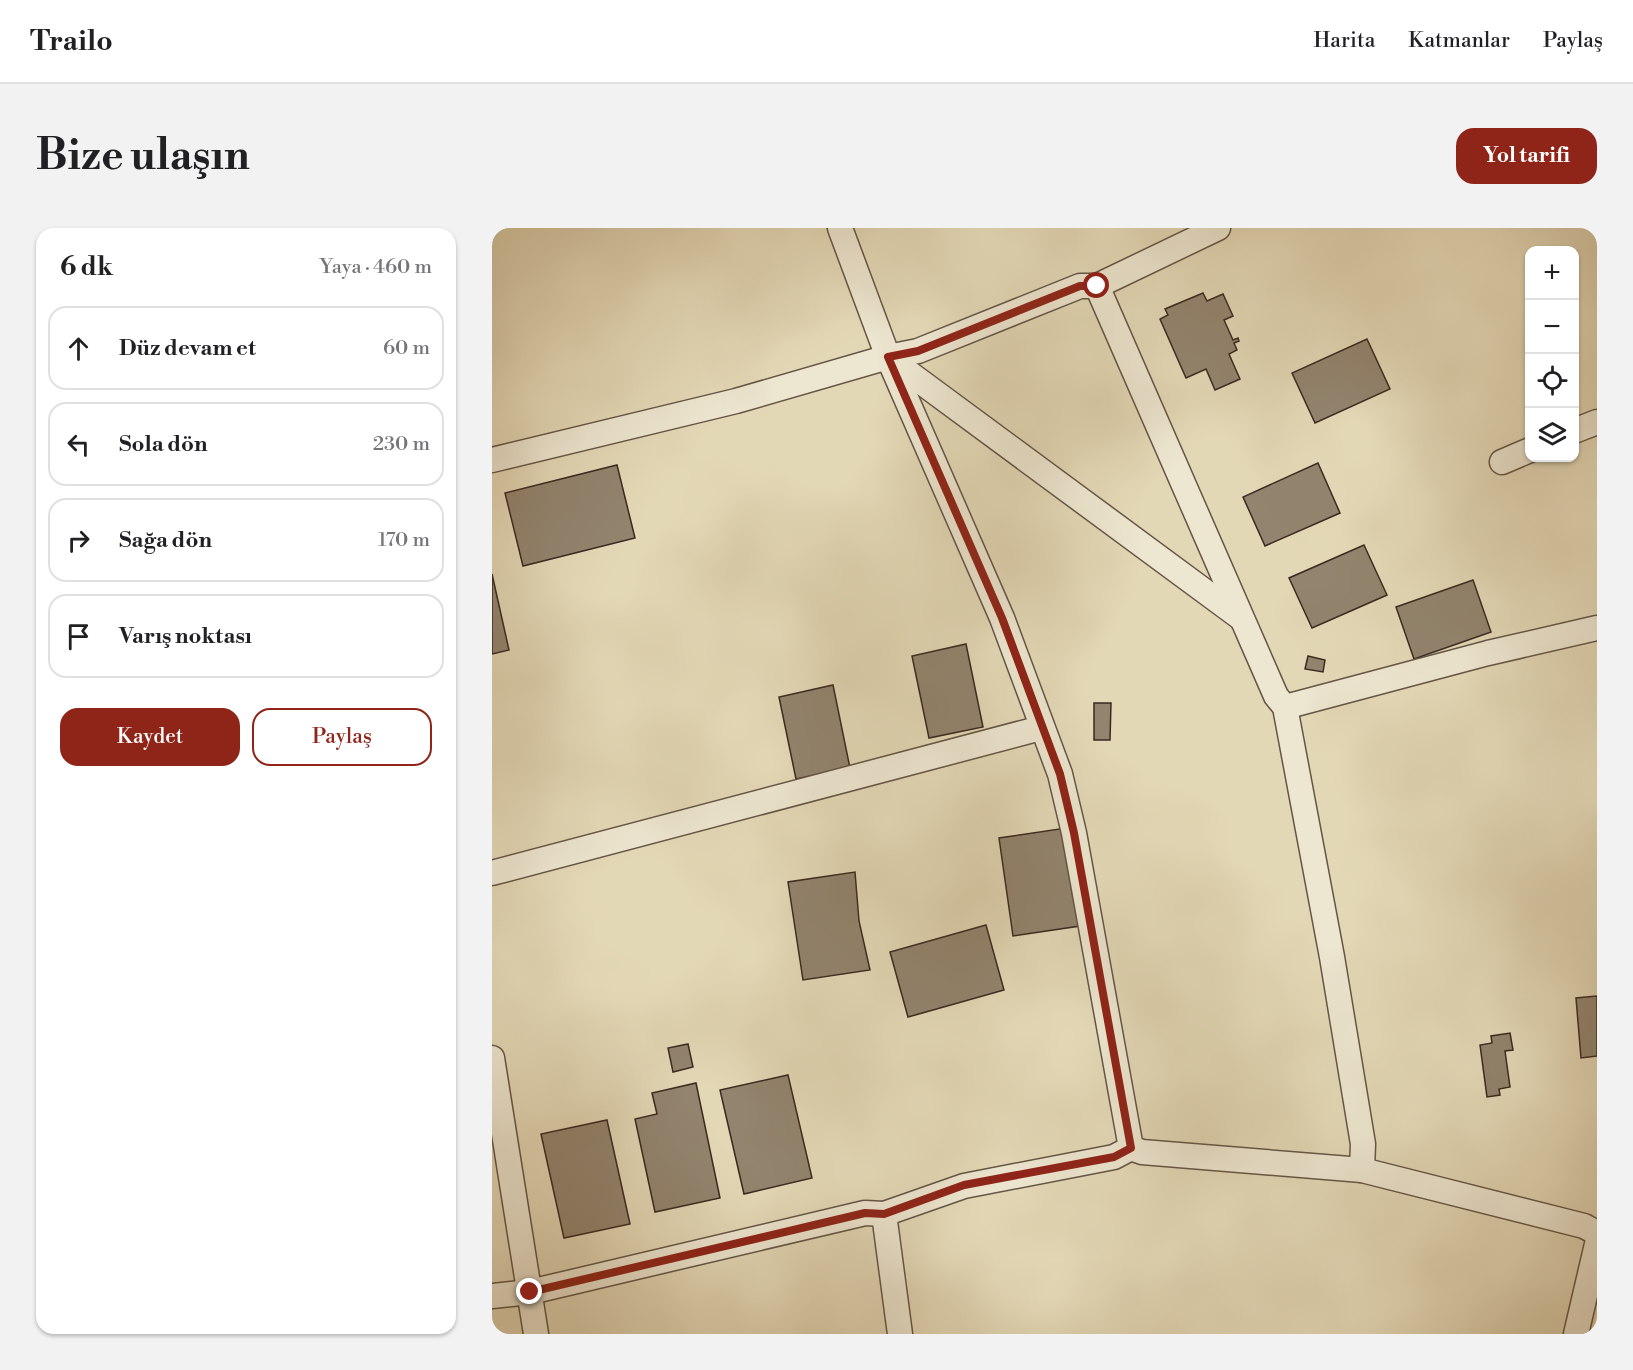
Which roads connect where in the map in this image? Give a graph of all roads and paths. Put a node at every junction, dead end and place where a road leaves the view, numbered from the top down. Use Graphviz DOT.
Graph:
graph roads {
  1 [pos="840,228"];
  2 [pos="1218,228"];
  3 [pos="1097,286"];
  4 [pos="888,357"];
  5 [pos="1597,422"];
  6 [pos="1579,429"];
  7 [pos="1525,452"];
  8 [pos="492,460"];
  9 [pos="1502,462"];
  10 [pos="1242,618"];
  11 [pos="1597,628"];
  12 [pos="1285,707"];
  13 [pos="1041,728"];
  14 [pos="492,873"];
  15 [pos="492,1058"];
  16 [pos="1131,1148"];
  17 [pos="1362,1170"];
  18 [pos="884,1214"];
  19 [pos="1597,1233"];
  20 [pos="1597,1244"];
  21 [pos="530,1292"];
  22 [pos="492,1296"];
  23 [pos="536,1334"];
  24 [pos="900,1334"];
  25 [pos="1576,1334"];
  1 -- 4 [label="street"];
  2 -- 3 [label="street"];
  3 -- 4 [label="street"];
  3 -- 10 [label="street"];
  4 -- 8 [label="street"];
  4 -- 10 [label="street"];
  4 -- 13 [label="street"];
  5 -- 6 [label="street"];
  7 -- 9 [label="street"];
  10 -- 12 [label="street"];
  11 -- 12 [label="street"];
  12 -- 17 [label="street"];
  13 -- 14 [label="street"];
  13 -- 16 [label="street"];
  15 -- 21 [label="street"];
  16 -- 17 [label="street"];
  16 -- 18 [label="street"];
  17 -- 19 [label="street"];
  18 -- 21 [label="street"];
  18 -- 24 [label="street"];
  20 -- 25 [label="street"];
  21 -- 22 [label="street"];
  21 -- 23 [label="street"];
}
